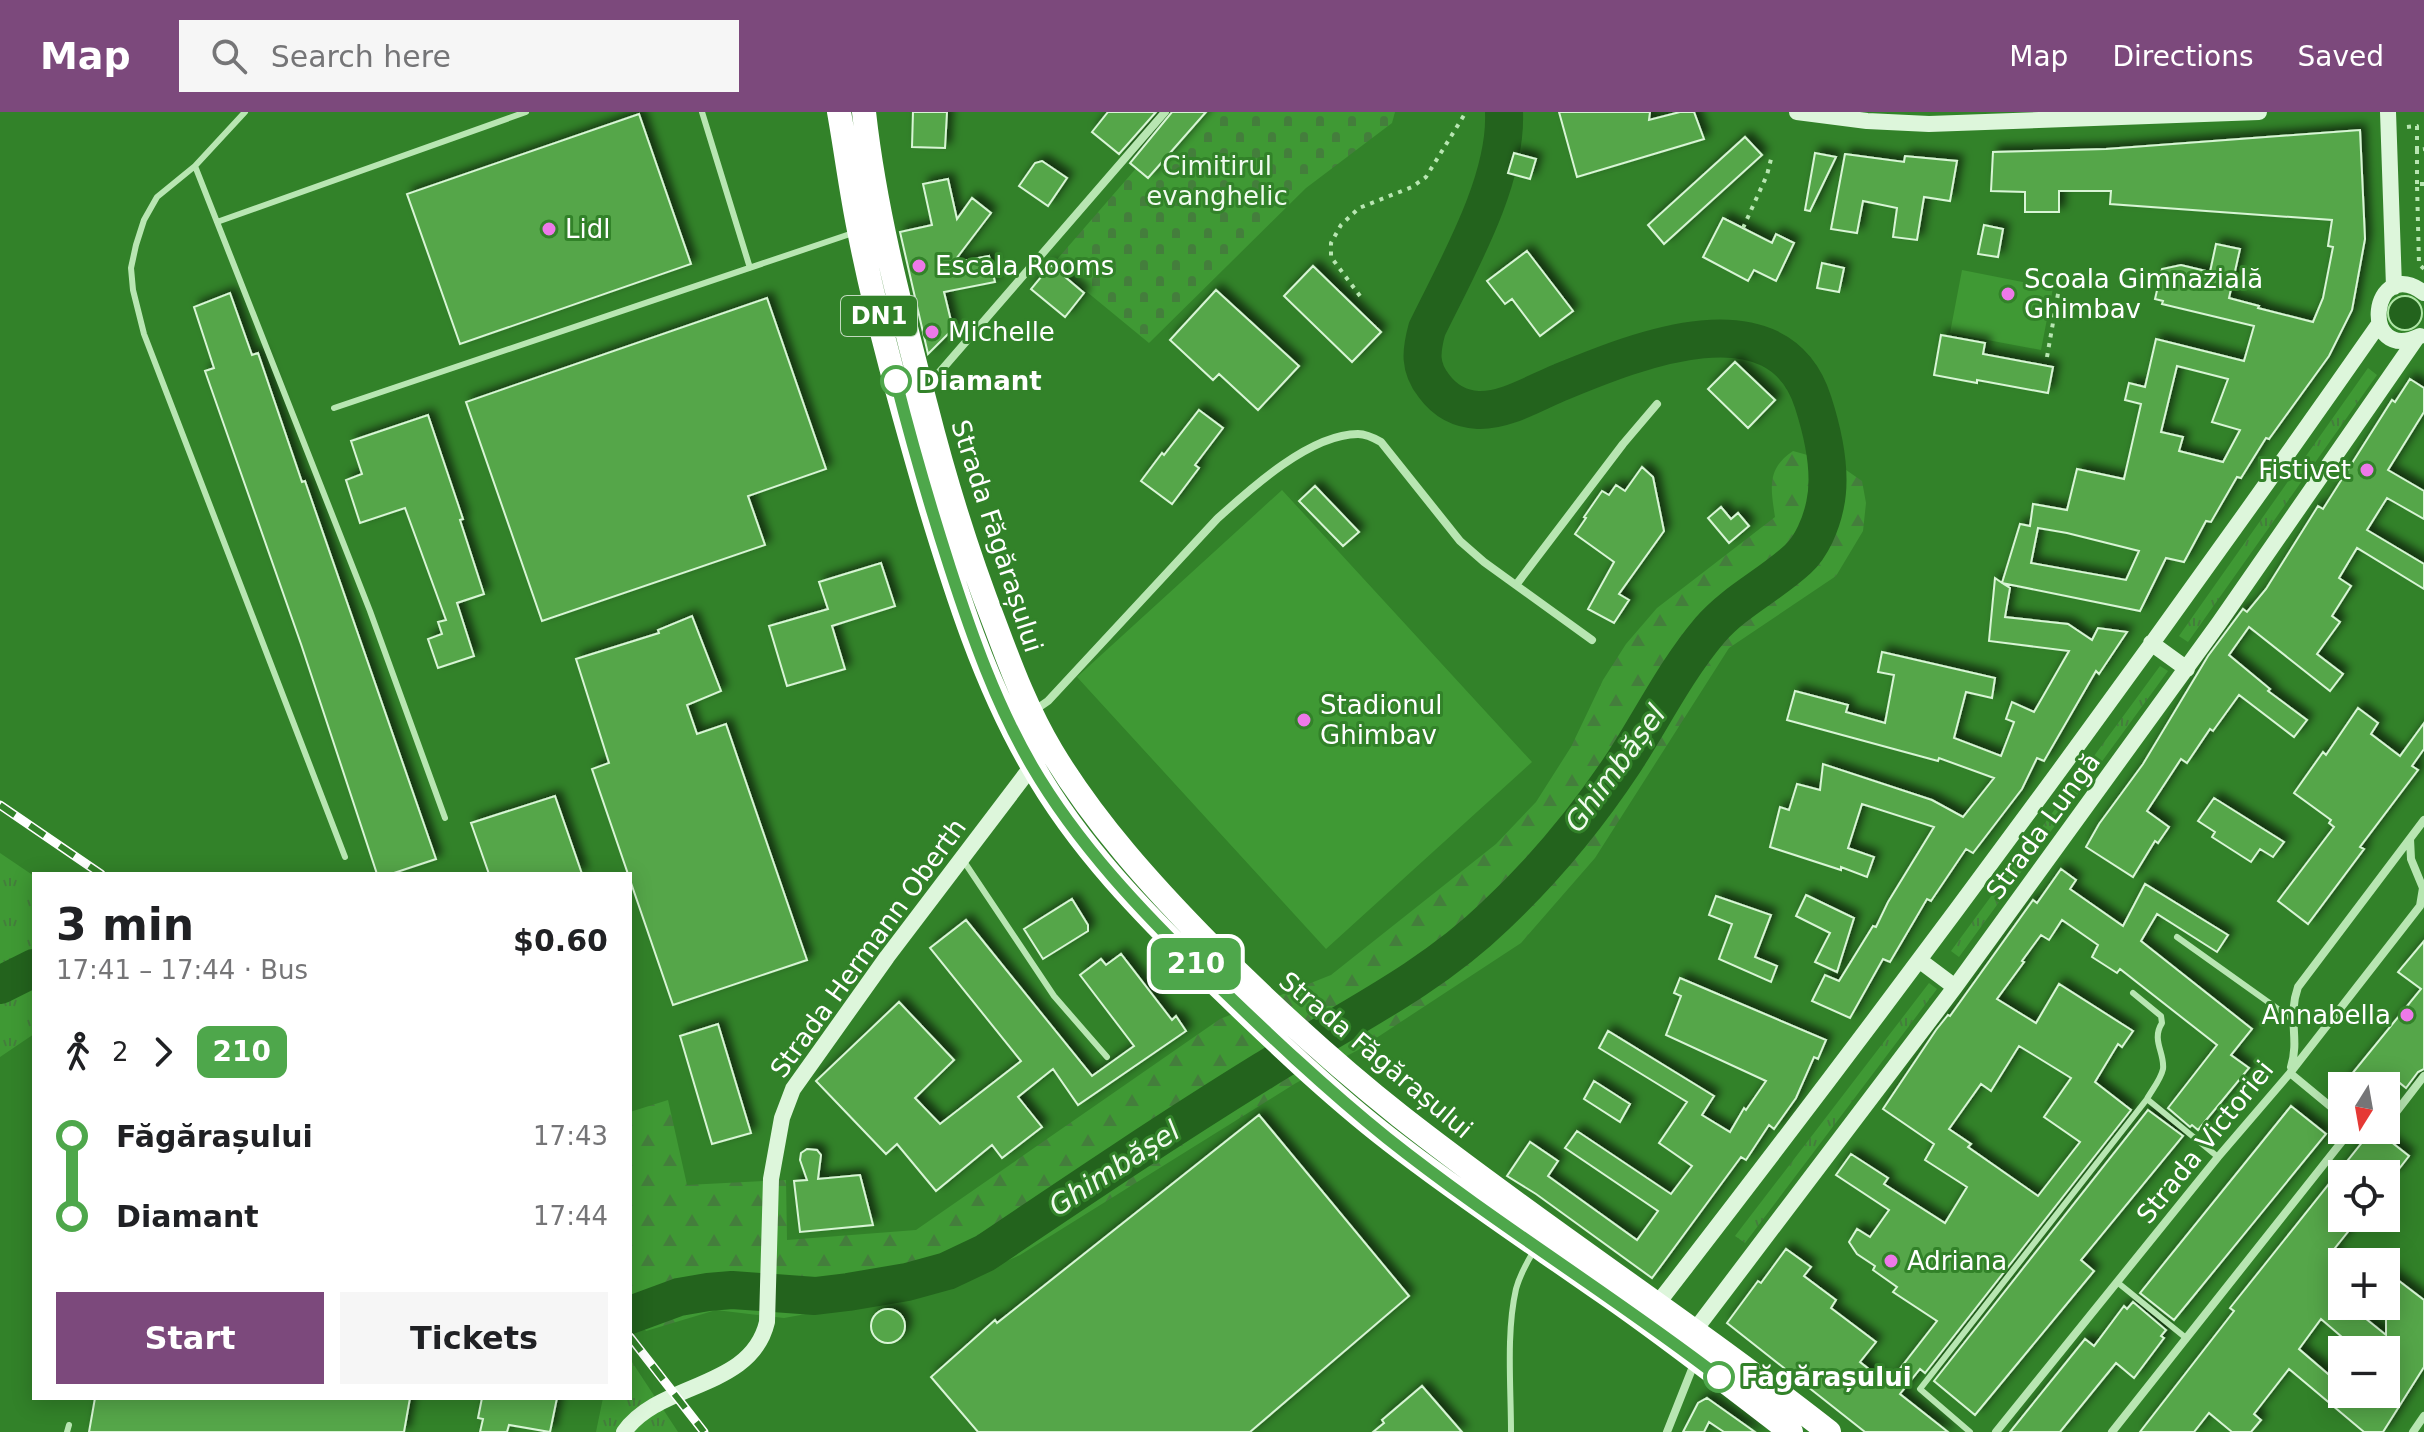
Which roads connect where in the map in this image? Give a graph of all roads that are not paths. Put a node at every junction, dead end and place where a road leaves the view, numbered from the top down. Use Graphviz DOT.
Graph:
graph roads {
  1 [pos="245,112"];
  2 [pos="526,112"];
  3 [pos="702,112"];
  4 [pos="839,112"];
  5 [pos="864,112"];
  6 [pos="1165,112"];
  7 [pos="1797,112"];
  8 [pos="2259,112"];
  9 [pos="2388,120"];
  10 [pos="195,166"];
  11 [pos="217,222"];
  12 [pos="859,231"];
  13 [pos="750,268"];
  14 [pos="2394,287"];
  15 [pos="2424,293"];
  16 [pos="2379,324"];
  17 [pos="2420,336"];
  18 [pos="922,393"];
  19 [pos="1657,404"];
  20 [pos="334,408"];
  21 [pos="1516,585"];
  22 [pos="1592,640"];
  23 [pos="2151,643"];
  24 [pos="2187,669"];
  25 [pos="1031,713"];
  26 [pos="1032,766"];
  27 [pos="445,818"];
  28 [pos="2424,820"];
  29 [pos="2410,839"];
  30 [pos="345,857"];
  31 [pos="961,857"];
  32 [pos="2424,888"];
  33 [pos="2177,937"];
  34 [pos="1919,960"];
  35 [pos="1955,987"];
  36 [pos="1240,991"];
  37 [pos="2133,993"];
  38 [pos="2292,1019"];
  39 [pos="1107,1057"];
  40 [pos="2290,1073"];
  41 [pos="2424,1076"];
  42 [pos="1350,1091"];
  43 [pos="2147,1099"];
  44 [pos="2328,1104"];
  45 [pos="2400,1107"];
  46 [pos="2340,1144"];
  47 [pos="2218,1157"];
  48 [pos="1537,1246"];
  49 [pos="2117,1282"];
  50 [pos="1658,1303"];
  51 [pos="1695,1330"];
  52 [pos="2186,1338"];
  53 [pos="1696,1360"];
  54 [pos="2424,1416"];
  55 [pos="624,1432"];
  56 [pos="1511,1432"];
  57 [pos="1667,1432"];
  58 [pos="1791,1432"];
  59 [pos="1829,1432"];
  60 [pos="1970,1432"];
  61 [pos="1996,1432"];
  62 [pos="2112,1432"];
  63 [pos="2413,1432"];
  1 -- 10 [label="lane"];
  2 -- 11 [label="lane"];
  3 -- 13 [label="lane"];
  4 -- 12 [label="highway, Strada Făgărașului / DN1"];
  5 -- 18 [label="highway, Strada Făgărașului / DN1"];
  6 -- 18 [label="street"];
  7 -- 8 [label="street"];
  9 -- 14 [label="street"];
  10 -- 11 [label="lane"];
  10 -- 30 [label="lane"];
  11 -- 27 [label="lane"];
  12 -- 13 [label="lane"];
  12 -- 26 [label="highway, Strada Făgărașului / DN1"];
  13 -- 20 [label="lane"];
  14 -- 15 [label="street"];
  14 -- 16 [label="street, Strada Lungă"];
  16 -- 17 [label="street"];
  16 -- 23 [label="street, Strada Lungă"];
  17 -- 24 [label="street, Strada Lungă"];
  18 -- 25 [label="highway, Strada Făgărașului / DN1"];
  19 -- 21 [label="street"];
  21 -- 22 [label="street"];
  21 -- 25 [label="street"];
  23 -- 24 [label="street"];
  23 -- 34 [label="street, Strada Lungă"];
  24 -- 35 [label="street, Strada Lungă"];
  25 -- 36 [label="highway, Strada Făgărașului / DN1"];
  26 -- 31 [label="street, Strada Hermann Oberth"];
  26 -- 36 [label="highway, Strada Făgărașului / DN1"];
  28 -- 29 [label="street, Strada Victoriei"];
  29 -- 32 [label="street"];
  29 -- 38 [label="street, Strada Victoriei"];
  31 -- 39 [label="lane"];
  31 -- 55 [label="street, Strada Hermann Oberth"];
  32 -- 40 [label="street"];
  33 -- 38 [label="lane"];
  34 -- 35 [label="street"];
  34 -- 50 [label="street, Strada Lungă"];
  35 -- 51 [label="street, Strada Lungă"];
  36 -- 42 [label="highway, Strada Făgărașului / DN1"];
  37 -- 43 [label="lane"];
  38 -- 40 [label="street, Strada Victoriei"];
  40 -- 44 [label="street"];
  40 -- 47 [label="street, Strada Victoriei"];
  41 -- 45 [label="street"];
  42 -- 48 [label="highway, Strada Făgărașului / DN1"];
  42 -- 50 [label="highway, Strada Făgărașului / DN1"];
  43 -- 47 [label="lane"];
  43 -- 60 [label="lane"];
  46 -- 52 [label="street"];
  47 -- 49 [label="street, Strada Victoriei"];
  48 -- 53 [label="highway, Strada Făgărașului / DN1"];
  48 -- 56 [label="lane"];
  49 -- 52 [label="lane"];
  49 -- 61 [label="street, Strada Victoriei"];
  50 -- 51 [label="highway, Strada Făgărașului / DN1"];
  51 -- 59 [label="highway, Strada Făgărașului / DN1"];
  52 -- 62 [label="street"];
  53 -- 57 [label="street"];
  53 -- 58 [label="highway, Strada Făgărașului / DN1"];
  54 -- 63 [label="street"];
}
